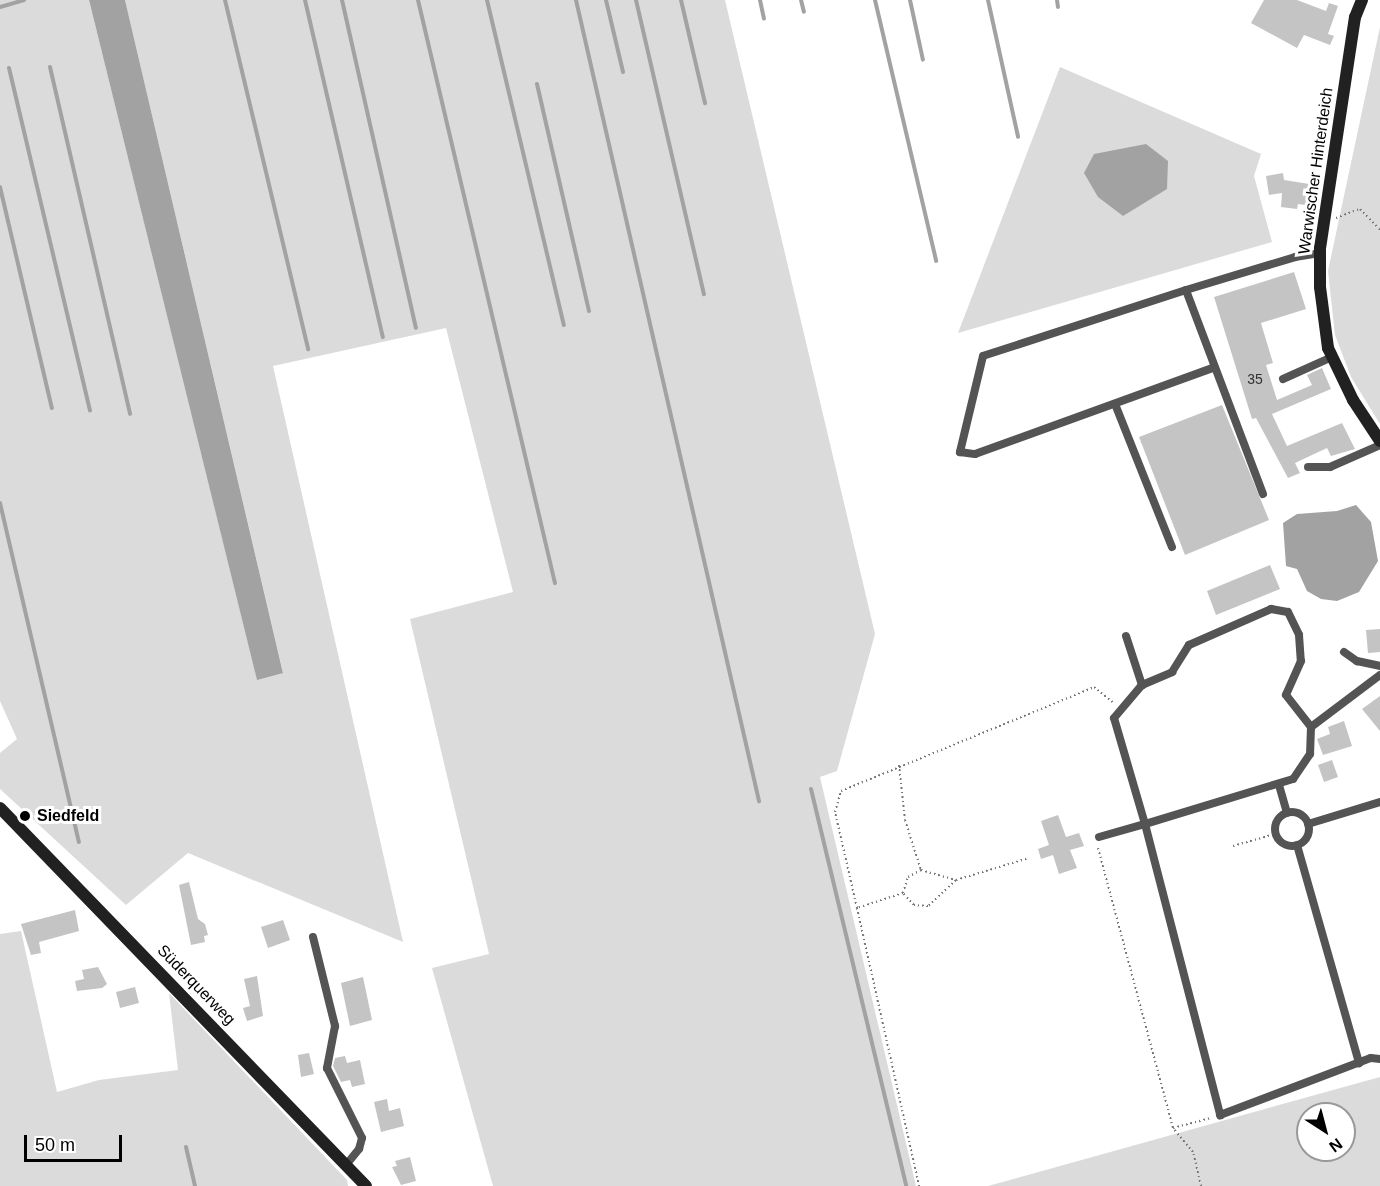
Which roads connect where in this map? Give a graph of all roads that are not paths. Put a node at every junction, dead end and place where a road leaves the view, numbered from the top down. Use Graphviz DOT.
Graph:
graph roads {
  1 [pos="1362,0"];
  2 [pos="1320,253"];
  3 [pos="1186,290"];
  4 [pos="1332,357"];
  5 [pos="1213,368"];
  6 [pos="1283,379"];
  7 [pos="1115,404"];
  8 [pos="1380,443"];
  9 [pos="1308,467"];
  10 [pos="1263,494"];
  11 [pos="1172,547"];
  12 [pos="1126,636"];
  13 [pos="1344,652"];
  14 [pos="1380,666"];
  15 [pos="1380,675"];
  16 [pos="1142,685"];
  17 [pos="1311,727"];
  18 [pos="1279,786"];
  19 [pos="1380,802"];
  20 [pos="0,808"];
  21 [pos="1287,813"];
  22 [pos="1145,824"];
  23 [pos="1308,825"];
  24 [pos="1099,837"];
  25 [pos="1297,845"];
  26 [pos="313,937"];
  27 [pos="1380,1059"];
  28 [pos="1359,1063"];
  29 [pos="346,1165"];
  30 [pos="366,1186"];
  1 -- 2 [label="street, Warwischer Hinterdeich"];
  2 -- 3 [label="lane"];
  2 -- 4 [label="street, Warwischer Hinterdeich"];
  3 -- 5 [label="lane"];
  3 -- 7 [label="lane"];
  4 -- 6 [label="lane"];
  4 -- 8 [label="street, Warwischer Hinterdeich"];
  5 -- 7 [label="lane"];
  5 -- 10 [label="lane"];
  7 -- 11 [label="lane"];
  8 -- 9 [label="lane"];
  12 -- 16 [label="lane"];
  13 -- 14 [label="lane"];
  15 -- 17 [label="lane"];
  16 -- 17 [label="lane"];
  16 -- 22 [label="lane"];
  17 -- 18 [label="lane"];
  18 -- 21 [label="lane"];
  18 -- 22 [label="lane"];
  19 -- 23 [label="lane"];
  20 -- 29 [label="street, Süderquerweg"];
  21 -- 23 [label="lane"];
  21 -- 25 [label="lane"];
  22 -- 24 [label="lane"];
  22 -- 28 [label="lane"];
  23 -- 25 [label="lane"];
  25 -- 28 [label="lane"];
  26 -- 29 [label="lane"];
  27 -- 28 [label="lane"];
  29 -- 30 [label="street, Süderquerweg"];
}
